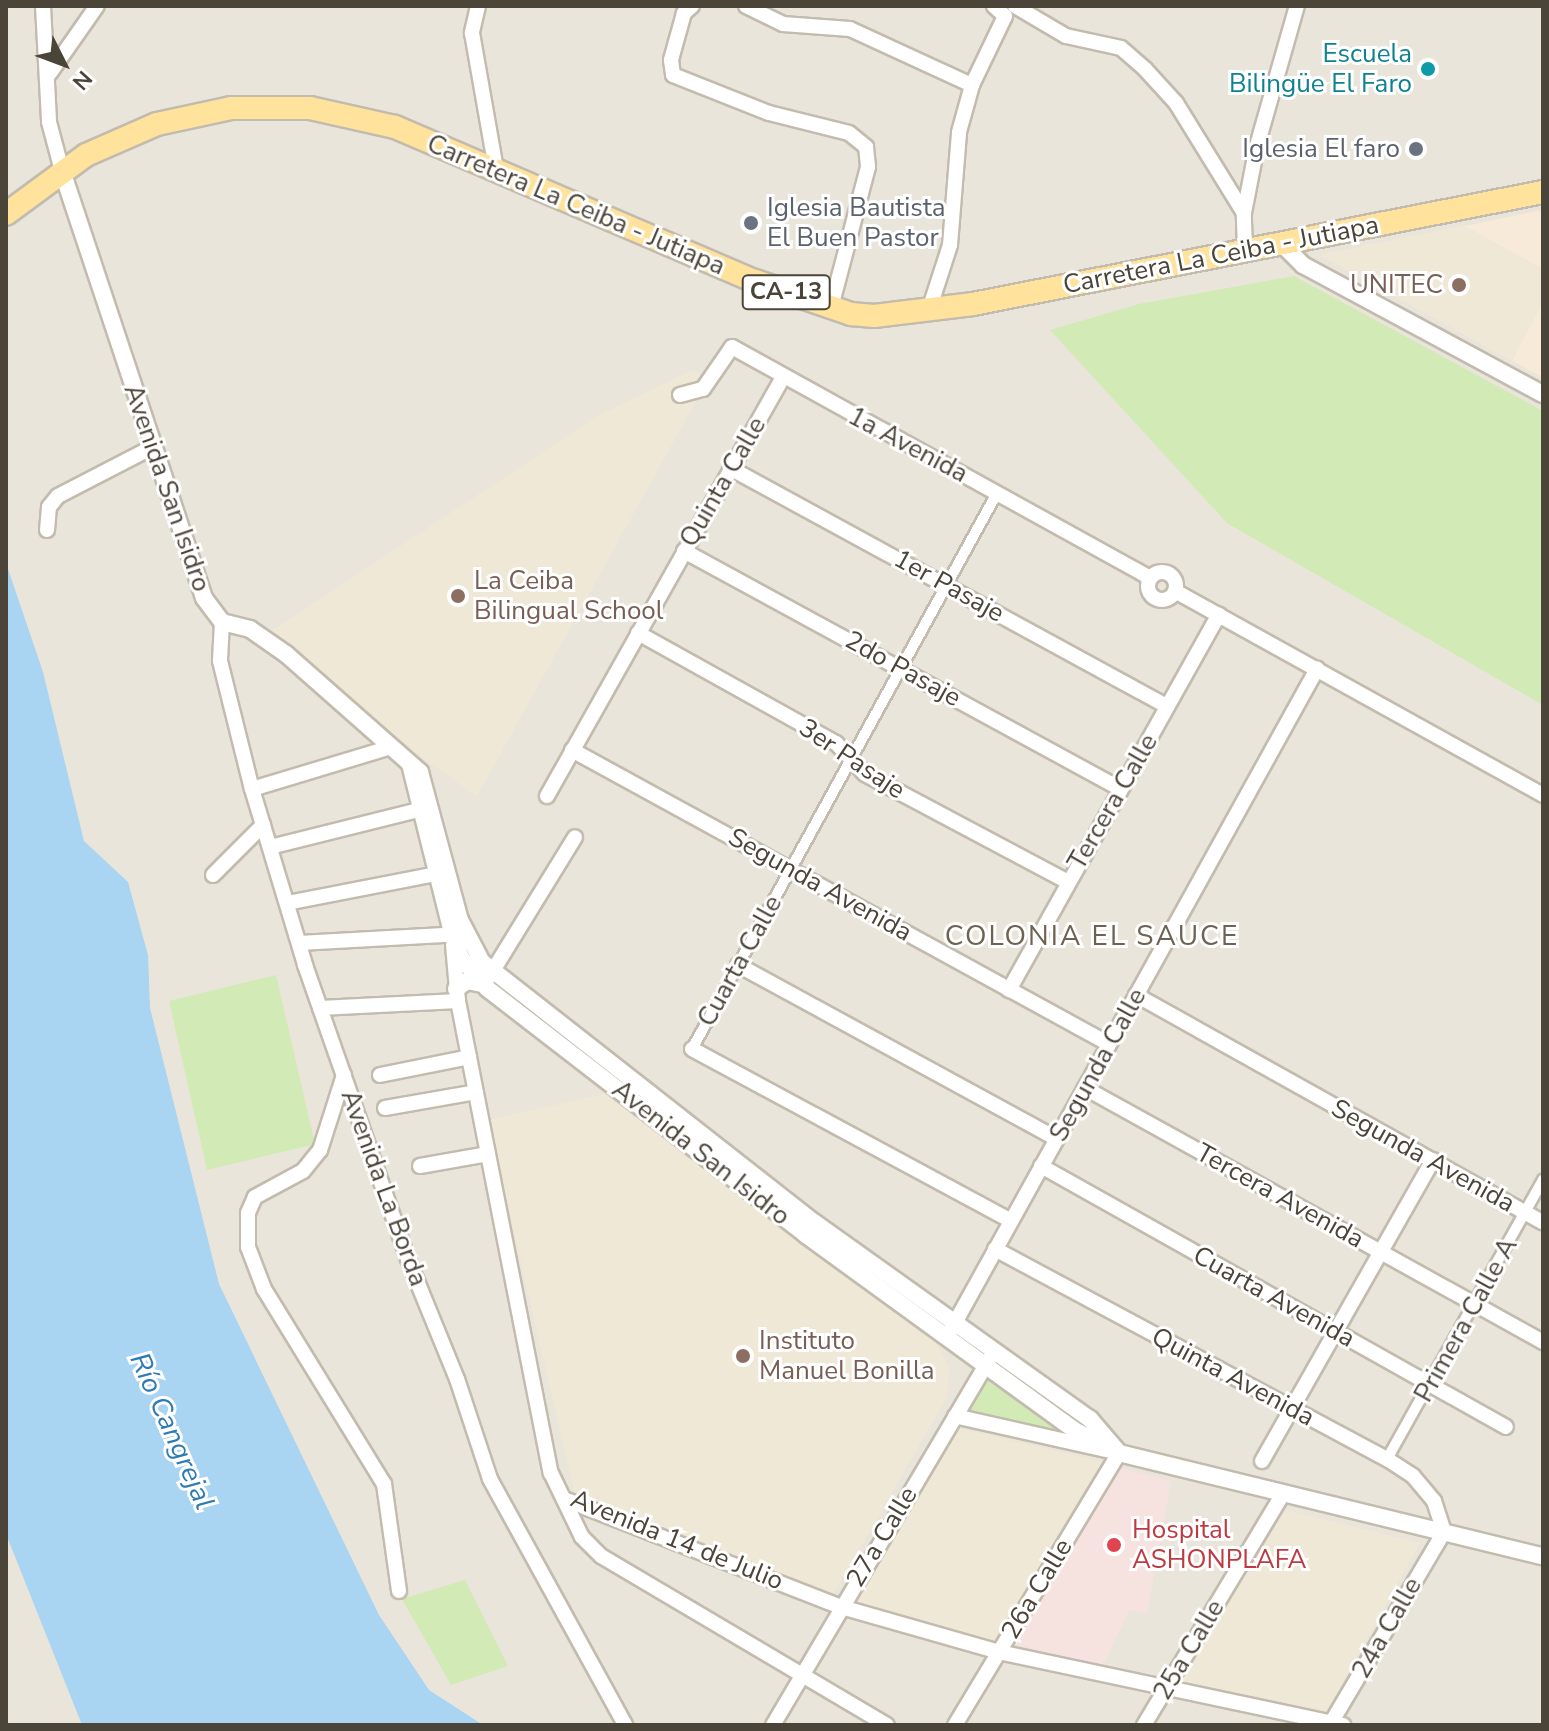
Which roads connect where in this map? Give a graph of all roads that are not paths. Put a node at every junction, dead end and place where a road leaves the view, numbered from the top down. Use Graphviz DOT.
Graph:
graph roads {
  1 [pos="43,6"];
  2 [pos="97,6"];
  3 [pos="478,6"];
  4 [pos="692,6"];
  5 [pos="746,6"];
  6 [pos="994,6"];
  7 [pos="1015,6"];
  8 [pos="1297,6"];
  9 [pos="50,73"];
  10 [pos="972,85"];
  11 [pos="496,169"];
  12 [pos="62,171"];
  13 [pos="1543,192"];
  14 [pos="1244,213"];
  15 [pos="6,214"];
  16 [pos="1280,242"];
  17 [pos="1245,250"];
  18 [pos="831,307"];
  19 [pos="929,310"];
  20 [pos="783,378"];
  21 [pos="1543,394"];
  22 [pos="680,395"];
  23 [pos="151,448"];
  24 [pos="730,468"];
  25 [pos="997,493"];
  26 [pos="47,530"];
  27 [pos="684,551"];
  28 [pos="947,584"];
  29 [pos="1219,615"];
  30 [pos="222,622"];
  31 [pos="638,633"];
  32 [pos="901,667"];
  33 [pos="1317,669"];
  34 [pos="1167,706"];
  35 [pos="391,747"];
  36 [pos="572,750"];
  37 [pos="850,758"];
  38 [pos="409,760"];
  39 [pos="252,789"];
  40 [pos="1120,789"];
  41 [pos="1543,795"];
  42 [pos="547,796"];
  43 [pos="418,810"];
  44 [pos="263,825"];
  45 [pos="432,837"];
  46 [pos="575,837"];
  47 [pos="270,847"];
  48 [pos="791,869"];
  49 [pos="436,874"];
  50 [pos="213,875"];
  51 [pos="1068,882"];
  52 [pos="287,903"];
  53 [pos="459,935"];
  54 [pos="299,943"];
  55 [pos="738,965"];
  56 [pos="488,978"];
  57 [pos="1009,990"];
  58 [pos="457,995"];
  59 [pos="1136,995"];
  60 [pos="320,1008"];
  61 [pos="1109,1044"];
  62 [pos="692,1049"];
  63 [pos="469,1057"];
  64 [pos="344,1075"];
  65 [pos="380,1075"];
  66 [pos="1085,1088"];
  67 [pos="476,1092"];
  68 [pos="385,1108"];
  69 [pos="1057,1139"];
  70 [pos="488,1154"];
  71 [pos="1433,1160"];
  72 [pos="420,1166"];
  73 [pos="1041,1166"];
  74 [pos="1543,1180"];
  75 [pos="1525,1213"];
  76 [pos="1011,1221"];
  77 [pos="1543,1222"];
  78 [pos="995,1249"];
  79 [pos="1381,1252"];
  80 [pos="1475,1305"];
  81 [pos="951,1329"];
  82 [pos="1336,1331"];
  83 [pos="1543,1342"];
  84 [pos="991,1357"];
  85 [pos="1430,1386"];
  86 [pos="1291,1409"];
  87 [pos="955,1416"];
  88 [pos="1506,1427"];
  89 [pos="1119,1453"];
  90 [pos="1387,1459"];
  91 [pos="1262,1461"];
  92 [pos="1283,1494"];
  93 [pos="564,1499"];
  94 [pos="1444,1532"];
  95 [pos="1543,1556"];
  96 [pos="399,1591"];
  97 [pos="841,1607"];
  98 [pos="999,1652"];
  99 [pos="802,1674"];
  100 [pos="1166,1689"];
  101 [pos="1335,1724"];
  102 [pos="625,1725"];
  103 [pos="773,1725"];
  104 [pos="887,1725"];
  105 [pos="955,1725"];
  106 [pos="1144,1725"];
  1 -- 9 [label="street"];
  2 -- 9 [label="street"];
  3 -- 11 [label="street"];
  4 -- 18 [label="street"];
  5 -- 10 [label="street"];
  6 -- 10 [label="street"];
  7 -- 14 [label="street"];
  8 -- 14 [label="street"];
  9 -- 12 [label="street"];
  10 -- 19 [label="street"];
  11 -- 12 [label="main road, Carretera La Ceiba - Jutiapa / CA-13"];
  11 -- 18 [label="main road, Carretera La Ceiba - Jutiapa / CA-13"];
  12 -- 15 [label="main road, Carretera La Ceiba - Jutiapa / CA-13"];
  12 -- 23 [label="street, Avenida San Isidro"];
  13 -- 16 [label="main road, Carretera La Ceiba - Jutiapa / CA-13"];
  14 -- 17 [label="street"];
  16 -- 17 [label="main road, Carretera La Ceiba - Jutiapa / CA-13"];
  16 -- 21 [label="street"];
  17 -- 19 [label="main road, Carretera La Ceiba - Jutiapa / CA-13"];
  18 -- 19 [label="main road, Carretera La Ceiba - Jutiapa / CA-13"];
  20 -- 22 [label="street, 1a Avenida"];
  20 -- 24 [label="street, Quinta Calle"];
  20 -- 25 [label="street, 1a Avenida"];
  23 -- 26 [label="street"];
  23 -- 30 [label="street, Avenida San Isidro"];
  24 -- 27 [label="street, Quinta Calle"];
  24 -- 28 [label="street, 1er Pasaje"];
  25 -- 28 [label="street, Cuarta Calle"];
  25 -- 29 [label="street, 1a Avenida"];
  27 -- 31 [label="street, Quinta Calle"];
  27 -- 32 [label="street, 2do Pasaje"];
  28 -- 32 [label="street, Cuarta Calle"];
  28 -- 34 [label="street, 1er Pasaje"];
  29 -- 33 [label="street, 1a Avenida"];
  29 -- 34 [label="street, Tercera Calle"];
  30 -- 35 [label="street, Avenida San Isidro"];
  30 -- 39 [label="street, Avenida La Borda"];
  31 -- 36 [label="street, Quinta Calle"];
  31 -- 37 [label="street, 3er Pasaje"];
  32 -- 37 [label="street, Cuarta Calle"];
  32 -- 40 [label="street, 2do Pasaje"];
  33 -- 41 [label="street, 1a Avenida"];
  33 -- 59 [label="street, Segunda Calle"];
  34 -- 40 [label="street, Tercera Calle"];
  35 -- 38 [label="street, Avenida San Isidro"];
  35 -- 39 [label="street"];
  36 -- 42 [label="street, Quinta Calle"];
  36 -- 48 [label="street, Segunda Avenida"];
  37 -- 48 [label="street, Cuarta Calle"];
  37 -- 51 [label="street, 3er Pasaje"];
  38 -- 43 [label="street, Avenida San Isidro"];
  38 -- 45 [label="street, Avenida San Isidro"];
  39 -- 44 [label="street, Avenida La Borda"];
  40 -- 51 [label="street, Tercera Calle"];
  43 -- 45 [label="street, Avenida San Isidro"];
  43 -- 47 [label="street"];
  44 -- 47 [label="street, Avenida La Borda"];
  44 -- 50 [label="street"];
  45 -- 49 [label="street, Avenida San Isidro"];
  45 -- 53 [label="street, Avenida San Isidro"];
  46 -- 56 [label="street"];
  47 -- 52 [label="street, Avenida La Borda"];
  48 -- 55 [label="street, Cuarta Calle"];
  48 -- 57 [label="street, Segunda Avenida"];
  49 -- 52 [label="street"];
  49 -- 53 [label="street, Avenida San Isidro"];
  51 -- 57 [label="street, Tercera Calle"];
  52 -- 54 [label="street, Avenida La Borda"];
  53 -- 54 [label="street"];
  53 -- 56 [label="street, Avenida San Isidro"];
  53 -- 58 [label="street, Avenida 14 de Julio"];
  54 -- 60 [label="street, Avenida La Borda"];
  55 -- 62 [label="street, Cuarta Calle"];
  55 -- 69 [label="street"];
  56 -- 58 [label="street"];
  56 -- 81 [label="street, Avenida San Isidro"];
  57 -- 61 [label="street, Segunda Avenida"];
  58 -- 60 [label="street"];
  58 -- 63 [label="street, Avenida 14 de Julio"];
  59 -- 61 [label="street, Segunda Calle"];
  59 -- 71 [label="street, Segunda Avenida"];
  60 -- 64 [label="street, Avenida La Borda"];
  61 -- 66 [label="street, Segunda Calle"];
  62 -- 76 [label="street"];
  63 -- 65 [label="street"];
  63 -- 67 [label="street, Avenida 14 de Julio"];
  64 -- 96 [label="street"];
  64 -- 102 [label="street, Avenida La Borda"];
  66 -- 69 [label="street, Segunda Calle"];
  66 -- 79 [label="street, Tercera Avenida"];
  67 -- 68 [label="street"];
  67 -- 70 [label="street, Avenida 14 de Julio"];
  69 -- 73 [label="street, Segunda Calle"];
  70 -- 72 [label="street"];
  70 -- 93 [label="street, Avenida 14 de Julio"];
  71 -- 75 [label="street, Segunda Avenida"];
  71 -- 79 [label="street"];
  73 -- 76 [label="street, Segunda Calle"];
  73 -- 82 [label="street, Cuarta Avenida"];
  74 -- 75 [label="street, Primera Calle A"];
  75 -- 77 [label="street, Segunda Avenida"];
  75 -- 80 [label="street, Primera Calle A"];
  76 -- 78 [label="street, Segunda Calle"];
  78 -- 81 [label="street, Segunda Calle"];
  78 -- 86 [label="street, Quinta Avenida"];
  79 -- 80 [label="street, Tercera Avenida"];
  79 -- 82 [label="street"];
  80 -- 83 [label="street, Tercera Avenida"];
  80 -- 85 [label="street, Primera Calle A"];
  81 -- 84 [label="street, Avenida San Isidro"];
  82 -- 85 [label="street, Cuarta Avenida"];
  82 -- 86 [label="street"];
  84 -- 87 [label="street, 27a Calle"];
  84 -- 89 [label="street, Avenida San Isidro"];
  85 -- 88 [label="street, Cuarta Avenida"];
  85 -- 90 [label="street, Primera Calle A"];
  86 -- 90 [label="street, Quinta Avenida"];
  86 -- 91 [label="street"];
  87 -- 89 [label="street, Avenida San Isidro"];
  87 -- 97 [label="street, 27a Calle"];
  89 -- 92 [label="street, Avenida San Isidro"];
  89 -- 98 [label="street, 26a Calle"];
  90 -- 94 [label="street, Quinta Avenida"];
  92 -- 94 [label="street, Avenida San Isidro"];
  92 -- 100 [label="street, 25a Calle"];
  93 -- 97 [label="street, Avenida 14 de Julio"];
  93 -- 99 [label="street"];
  94 -- 95 [label="street, Avenida San Isidro"];
  94 -- 101 [label="street, 24a Calle"];
  97 -- 98 [label="street, Avenida 14 de Julio"];
  97 -- 99 [label="street, 27a Calle"];
  98 -- 100 [label="street, Avenida 14 de Julio"];
  98 -- 105 [label="street, 26a Calle"];
  99 -- 103 [label="street, 27a Calle"];
  99 -- 104 [label="street"];
  100 -- 101 [label="street, Avenida 14 de Julio"];
  100 -- 106 [label="street, 25a Calle"];
}
